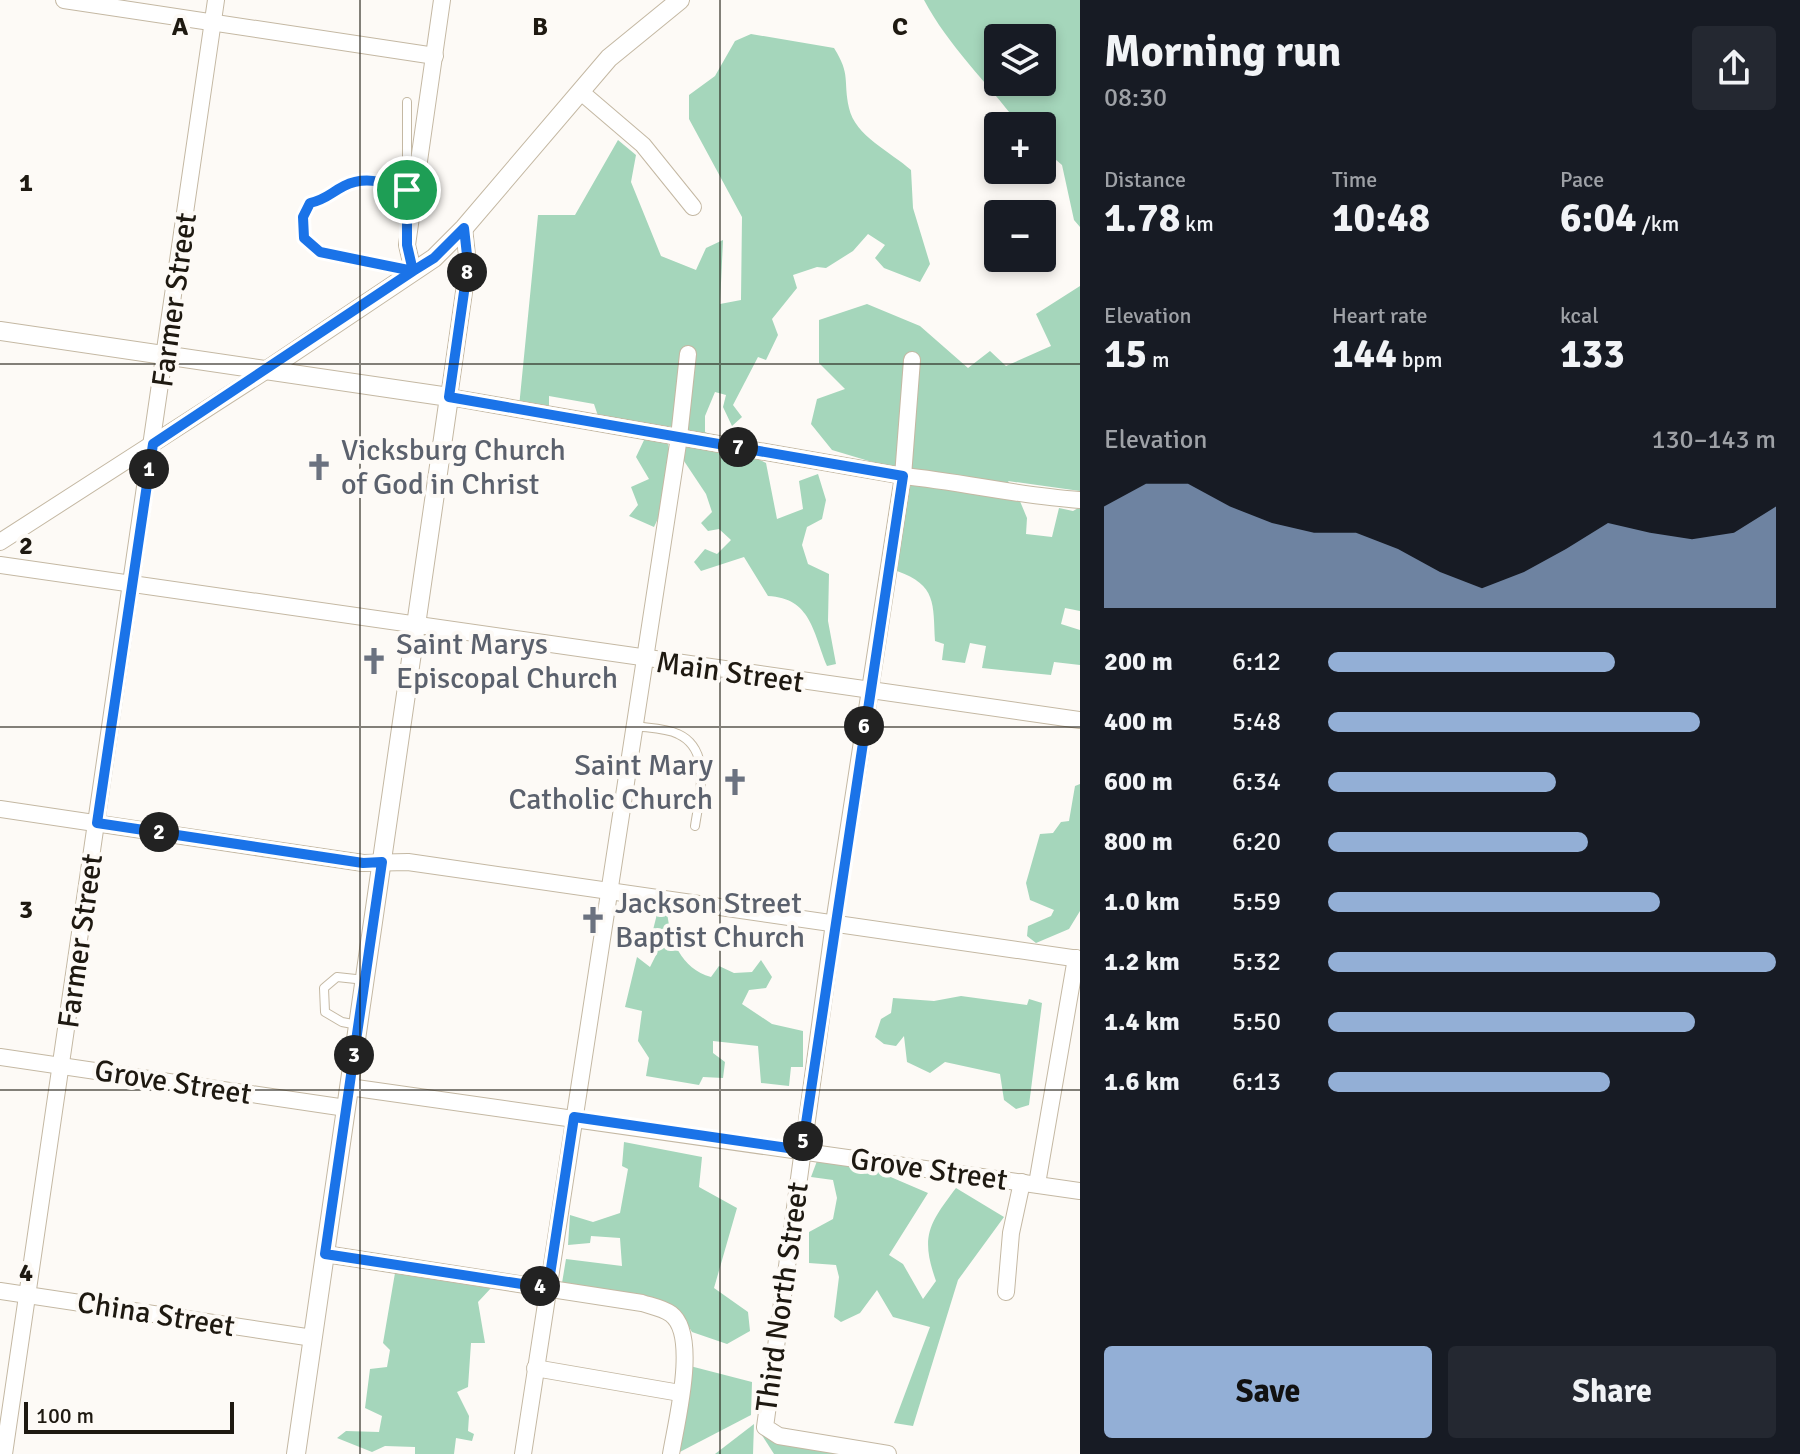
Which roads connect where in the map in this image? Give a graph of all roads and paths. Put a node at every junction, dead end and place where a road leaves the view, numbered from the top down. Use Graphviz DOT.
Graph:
graph roads {
  1 [pos="64,0"];
  2 [pos="216,0"];
  3 [pos="442,0"];
  4 [pos="680,0"];
  5 [pos="213,21"];
  6 [pos="435,56"];
  7 [pos="581,92"];
  8 [pos="407,102"];
  9 [pos="407,190"];
  10 [pos="693,207"];
  11 [pos="464,228"];
  12 [pos="407,245"];
  13 [pos="413,271"];
  14 [pos="0,331"];
  15 [pos="688,354"];
  16 [pos="167,355"];
  17 [pos="912,360"];
  18 [pos="267,370"];
  19 [pos="449,397"];
  20 [pos="679,437"];
  21 [pos="153,444"];
  22 [pos="903,476"];
  23 [pos="1080,500"];
  24 [pos="0,542"];
  25 [pos="0,565"];
  26 [pos="131,586"];
  27 [pos="415,625"];
  28 [pos="643,659"];
  29 [pos="869,692"];
  30 [pos="1080,720"];
  31 [pos="634,726"];
  32 [pos="0,809"];
  33 [pos="97,823"];
  34 [pos="695,826"];
  35 [pos="382,862"];
  36 [pos="609,891"];
  37 [pos="834,923"];
  38 [pos="1078,958"];
  39 [pos="365,980"];
  40 [pos="358,1025"];
  41 [pos="0,1057"];
  42 [pos="61,1066"];
  43 [pos="349,1087"];
  44 [pos="346,1108"];
  45 [pos="574,1117"];
  46 [pos="802,1150"];
  47 [pos="1030,1183"];
  48 [pos="1080,1191"];
  49 [pos="325,1254"];
  50 [pos="548,1288"];
  51 [pos="0,1291"];
  52 [pos="1006,1292"];
  53 [pos="27,1295"];
  54 [pos="313,1338"];
  55 [pos="535,1368"];
  56 [pos="680,1393"];
  57 [pos="4,1454"];
  58 [pos="296,1454"];
  59 [pos="523,1454"];
  60 [pos="671,1454"];
  61 [pos="888,1454"];
  1 -- 5 [label="street"];
  2 -- 5 [label="street, Farmer Street"];
  3 -- 6 [label="street"];
  4 -- 7 [label="street"];
  5 -- 6 [label="street"];
  5 -- 16 [label="street, Farmer Street"];
  6 -- 12 [label="street"];
  7 -- 10 [label="street"];
  7 -- 11 [label="street"];
  8 -- 9 [label="lane"];
  9 -- 12 [label="lane"];
  9 -- 13 [label="lane"];
  11 -- 13 [label="street"];
  11 -- 19 [label="street"];
  12 -- 13 [label="street"];
  13 -- 18 [label="street"];
  14 -- 16 [label="street"];
  15 -- 20 [label="street"];
  16 -- 18 [label="street"];
  16 -- 21 [label="street, Farmer Street"];
  17 -- 22 [label="street, Third North Street"];
  18 -- 19 [label="street"];
  18 -- 21 [label="street"];
  19 -- 20 [label="street"];
  19 -- 27 [label="street"];
  20 -- 22 [label="street"];
  20 -- 28 [label="street"];
  21 -- 24 [label="street"];
  21 -- 26 [label="street, Farmer Street"];
  22 -- 23 [label="street"];
  22 -- 29 [label="street, Third North Street"];
  25 -- 26 [label="street, Main Street"];
  26 -- 27 [label="street, Main Street"];
  26 -- 33 [label="street, Farmer Street"];
  27 -- 28 [label="street, Main Street"];
  27 -- 35 [label="street"];
  28 -- 29 [label="street, Main Street"];
  28 -- 31 [label="street"];
  29 -- 30 [label="street, Main Street"];
  29 -- 37 [label="street, Third North Street"];
  31 -- 34 [label="lane"];
  31 -- 36 [label="street"];
  32 -- 33 [label="street"];
  33 -- 35 [label="street"];
  33 -- 42 [label="street, Farmer Street"];
  35 -- 36 [label="street"];
  35 -- 39 [label="street"];
  36 -- 37 [label="street"];
  36 -- 45 [label="street"];
  37 -- 38 [label="street"];
  37 -- 46 [label="street, Third North Street"];
  38 -- 47 [label="street"];
  39 -- 40 [label="street"];
  39 -- 40 [label="lane"];
  40 -- 43 [label="street"];
  41 -- 42 [label="street, Grove Street"];
  42 -- 44 [label="street, Grove Street"];
  42 -- 53 [label="street, Farmer Street"];
  43 -- 44 [label="street"];
  43 -- 45 [label="street, Grove Street"];
  44 -- 49 [label="street"];
  45 -- 46 [label="street, Grove Street"];
  45 -- 50 [label="street"];
  46 -- 47 [label="street, Grove Street"];
  46 -- 61 [label="street, Third North Street"];
  47 -- 48 [label="street, Grove Street"];
  47 -- 52 [label="street"];
  49 -- 50 [label="street"];
  49 -- 54 [label="street"];
  50 -- 55 [label="street"];
  50 -- 56 [label="street"];
  51 -- 53 [label="street, China Street"];
  53 -- 54 [label="street, China Street"];
  53 -- 57 [label="street, Farmer Street"];
  54 -- 58 [label="street"];
  55 -- 56 [label="street"];
  55 -- 59 [label="street"];
  56 -- 60 [label="street"];
}
